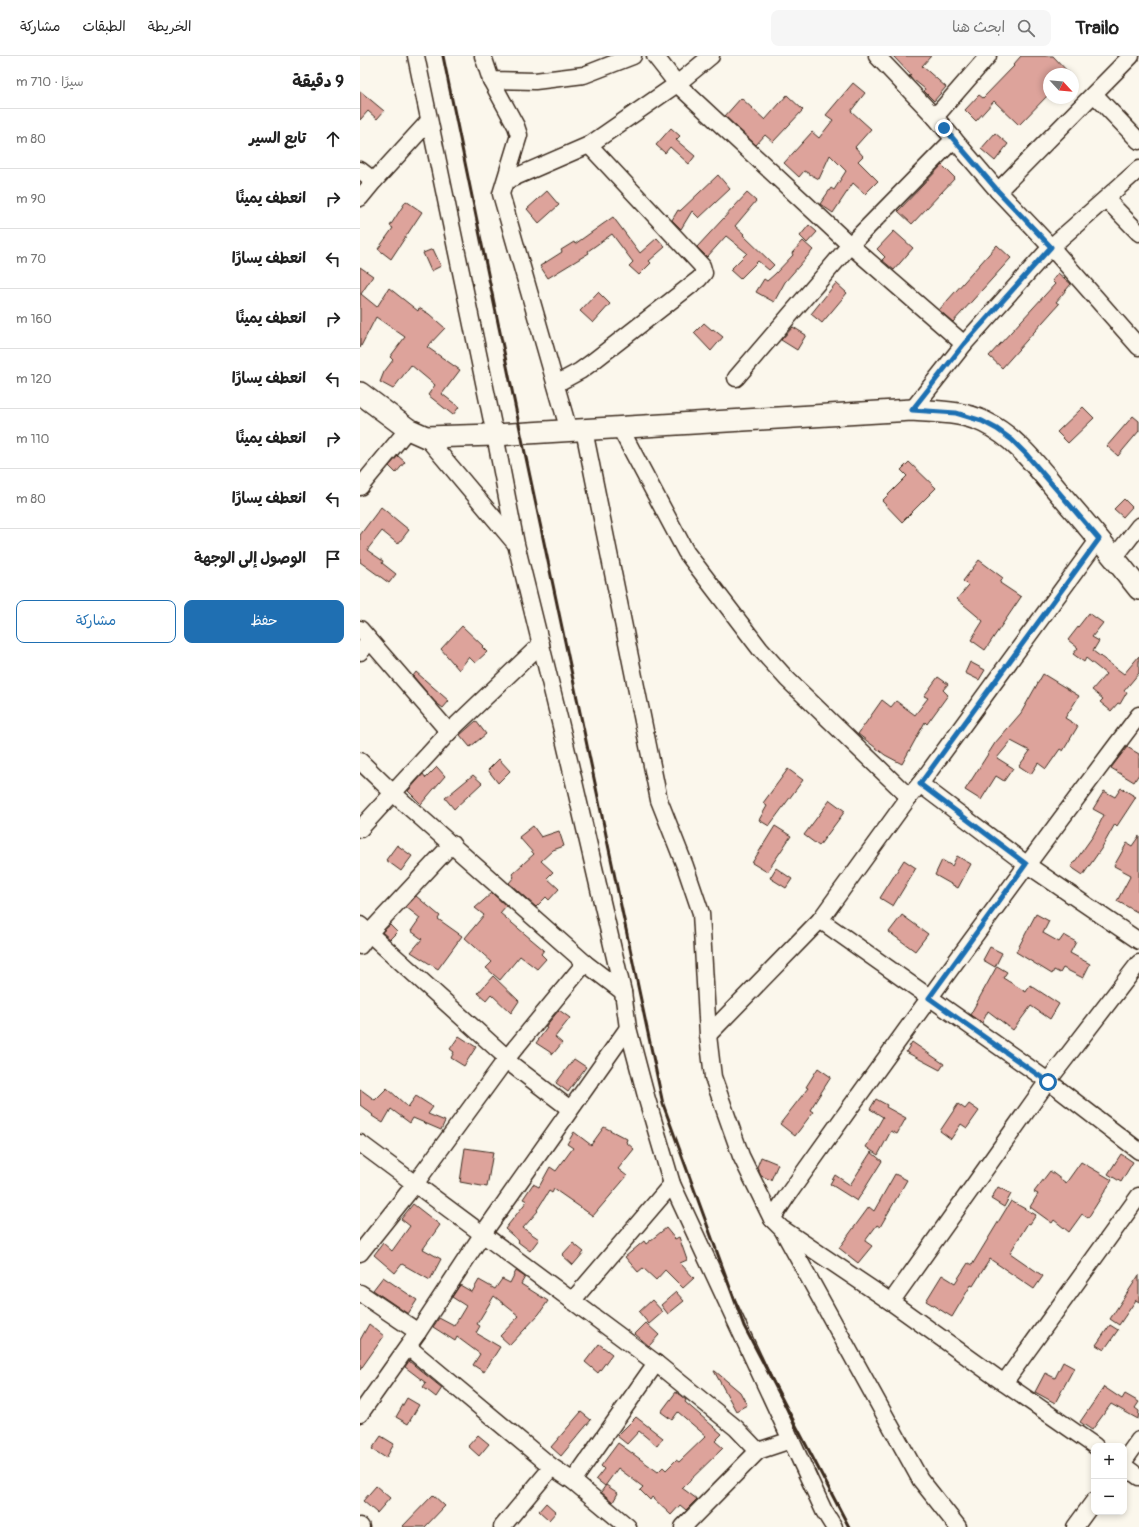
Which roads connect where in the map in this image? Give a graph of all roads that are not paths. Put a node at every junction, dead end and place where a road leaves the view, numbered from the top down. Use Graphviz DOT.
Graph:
graph roads {
  1 [pos="416,56"];
  2 [pos="483,56"];
  3 [pos="633,56"];
  4 [pos="656,56"];
  5 [pos="711,56"];
  6 [pos="877,56"];
  7 [pos="988,56"];
  8 [pos="1131,56"];
  9 [pos="491,80"];
  10 [pos="677,84"];
  11 [pos="1094,94"];
  12 [pos="935,117"];
  13 [pos="429,120"];
  14 [pos="954,139"];
  15 [pos="1139,141"];
  16 [pos="589,146"];
  17 [pos="1139,169"];
  18 [pos="360,170"];
  19 [pos="374,181"];
  20 [pos="506,181"];
  21 [pos="998,191"];
  22 [pos="360,198"];
  23 [pos="1106,199"];
  24 [pos="1139,233"];
  25 [pos="850,245"];
  26 [pos="1051,247"];
  27 [pos="964,344"];
  28 [pos="1139,347"];
  29 [pos="736,378"];
  30 [pos="556,384"];
  31 [pos="360,393"];
  32 [pos="912,410"];
  33 [pos="620,428"];
  34 [pos="576,431"];
  35 [pos="417,433"];
  36 [pos="495,435"];
  37 [pos="360,486"];
  38 [pos="1139,526"];
  39 [pos="1099,539"];
  40 [pos="516,544"];
  41 [pos="1114,558"];
  42 [pos="1139,589"];
  43 [pos="364,641"];
  44 [pos="541,644"];
  45 [pos="1139,715"];
  46 [pos="448,732"];
  47 [pos="360,761"];
  48 [pos="920,784"];
  49 [pos="393,793"];
  50 [pos="909,797"];
  51 [pos="360,829"];
  52 [pos="452,844"];
  53 [pos="1026,864"];
  54 [pos="820,920"];
  55 [pos="363,935"];
  56 [pos="1139,941"];
  57 [pos="585,962"];
  58 [pos="1139,963"];
  59 [pos="623,992"];
  60 [pos="929,998"];
  61 [pos="628,1028"];
  62 [pos="708,1035"];
  63 [pos="507,1059"];
  64 [pos="1048,1082"];
  65 [pos="570,1109"];
  66 [pos="360,1143"];
  67 [pos="1139,1151"];
  68 [pos="415,1184"];
  69 [pos="672,1184"];
  70 [pos="1139,1196"];
  71 [pos="777,1224"];
  72 [pos="482,1235"];
  73 [pos="360,1253"];
  74 [pos="360,1293"];
  75 [pos="572,1301"];
  76 [pos="891,1302"];
  77 [pos="418,1332"];
  78 [pos="408,1347"];
  79 [pos="656,1363"];
  80 [pos="1004,1383"];
  81 [pos="360,1414"];
  82 [pos="791,1440"];
  83 [pos="1139,1440"];
  84 [pos="1092,1443"];
  85 [pos="758,1451"];
  86 [pos="1127,1457"];
  87 [pos="552,1467"];
  88 [pos="1127,1468"];
  89 [pos="1139,1477"];
  90 [pos="572,1481"];
  91 [pos="1091,1505"];
  92 [pos="502,1527"];
  93 [pos="628,1527"];
  94 [pos="683,1527"];
  95 [pos="834,1527"];
  96 [pos="958,1527"];
  97 [pos="1075,1527"];
  1 -- 13 [label="street"];
  2 -- 9 [label="street"];
  3 -- 9 [label="street"];
  4 -- 10 [label="street"];
  5 -- 10 [label="street"];
  6 -- 12 [label="street"];
  7 -- 12 [label="street"];
  8 -- 11 [label="street"];
  9 -- 20 [label="street"];
  10 -- 16 [label="street"];
  10 -- 25 [label="street"];
  11 -- 15 [label="street"];
  11 -- 21 [label="street"];
  12 -- 14 [label="street"];
  13 -- 19 [label="street"];
  13 -- 36 [label="street"];
  14 -- 21 [label="street"];
  14 -- 25 [label="street"];
  16 -- 20 [label="street"];
  16 -- 30 [label="street"];
  17 -- 23 [label="street"];
  18 -- 19 [label="street"];
  19 -- 22 [label="street"];
  20 -- 30 [label="street"];
  21 -- 26 [label="street"];
  23 -- 24 [label="street"];
  23 -- 26 [label="street"];
  25 -- 27 [label="street"];
  25 -- 29 [label="street"];
  26 -- 27 [label="street"];
  26 -- 28 [label="street"];
  27 -- 32 [label="street"];
  30 -- 34 [label="street"];
  31 -- 35 [label="main road"];
  32 -- 33 [label="main road"];
  32 -- 39 [label="main road"];
  33 -- 34 [label="main road"];
  33 -- 50 [label="street"];
  34 -- 36 [label="main road"];
  34 -- 62 [label="street"];
  35 -- 36 [label="main road"];
  35 -- 37 [label="street"];
  35 -- 40 [label="street"];
  36 -- 40 [label="street"];
  38 -- 41 [label="street"];
  39 -- 41 [label="main road"];
  39 -- 48 [label="street"];
  40 -- 44 [label="street"];
  41 -- 42 [label="main road"];
  43 -- 46 [label="street"];
  44 -- 46 [label="street"];
  44 -- 59 [label="street"];
  45 -- 53 [label="street"];
  46 -- 49 [label="street"];
  47 -- 49 [label="street"];
  48 -- 50 [label="street"];
  48 -- 53 [label="street"];
  49 -- 51 [label="street"];
  49 -- 52 [label="street"];
  50 -- 54 [label="street"];
  52 -- 55 [label="street"];
  52 -- 57 [label="street"];
  53 -- 56 [label="street"];
  53 -- 60 [label="street"];
  54 -- 60 [label="street"];
  54 -- 62 [label="street"];
  55 -- 63 [label="street"];
  57 -- 59 [label="street"];
  57 -- 63 [label="street"];
  58 -- 64 [label="street"];
  59 -- 61 [label="street"];
  60 -- 64 [label="street"];
  60 -- 71 [label="street"];
  61 -- 65 [label="street"];
  61 -- 69 [label="street"];
  62 -- 71 [label="street"];
  63 -- 65 [label="street"];
  63 -- 68 [label="street"];
  64 -- 67 [label="street"];
  64 -- 76 [label="street"];
  65 -- 72 [label="street"];
  66 -- 68 [label="street"];
  68 -- 72 [label="street"];
  68 -- 73 [label="street"];
  69 -- 75 [label="street"];
  69 -- 82 [label="street"];
  70 -- 80 [label="street"];
  71 -- 76 [label="street"];
  71 -- 96 [label="street"];
  72 -- 75 [label="street"];
  72 -- 77 [label="street"];
  74 -- 77 [label="street"];
  75 -- 79 [label="street"];
  76 -- 80 [label="street"];
  77 -- 78 [label="street"];
  78 -- 81 [label="street"];
  78 -- 87 [label="street"];
  79 -- 85 [label="street"];
  79 -- 90 [label="street"];
  80 -- 84 [label="street"];
  82 -- 85 [label="street"];
  82 -- 95 [label="street"];
  83 -- 86 [label="street"];
  85 -- 94 [label="street"];
  87 -- 90 [label="street"];
  87 -- 92 [label="street"];
  88 -- 89 [label="street"];
  90 -- 93 [label="street"];
  91 -- 97 [label="street"];
}
